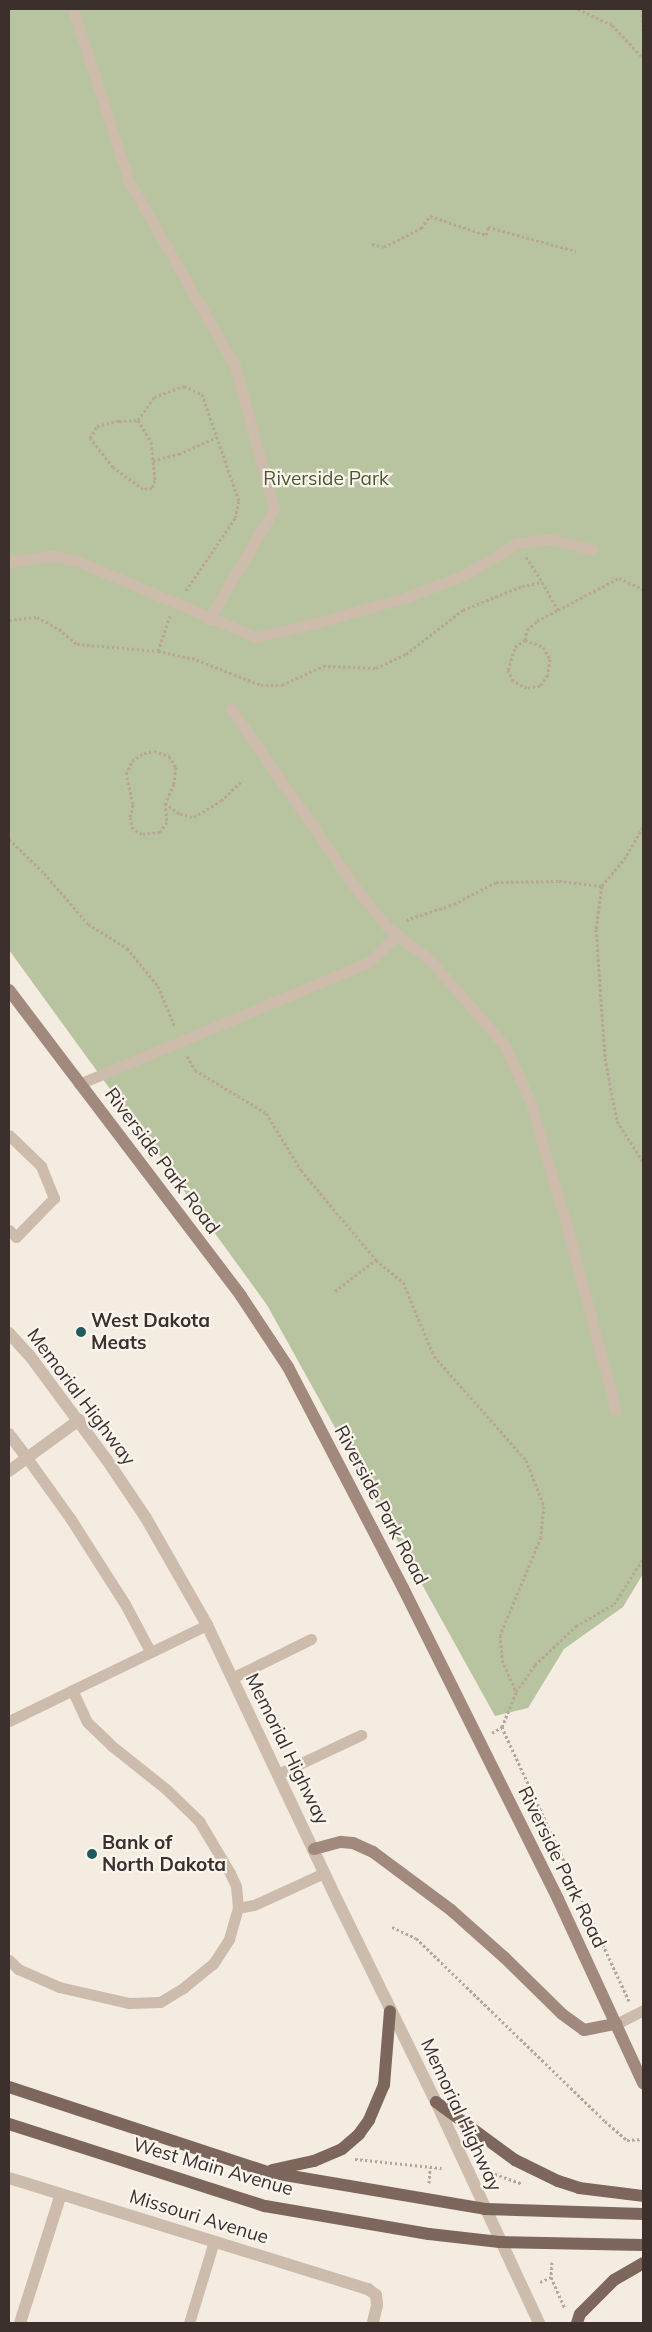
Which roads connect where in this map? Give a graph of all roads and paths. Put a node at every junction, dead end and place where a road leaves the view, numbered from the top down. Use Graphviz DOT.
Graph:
graph roads {
  1 [pos="73,9"];
  2 [pos="578,9"];
  3 [pos="642,9"];
  4 [pos="643,31"];
  5 [pos="643,58"];
  6 [pos="372,244"];
  7 [pos="576,251"];
  8 [pos="138,420"];
  9 [pos="217,437"];
  10 [pos="153,460"];
  11 [pos="517,543"];
  12 [pos="593,550"];
  13 [pos="9,562"];
  14 [pos="542,582"];
  15 [pos="176,604"];
  16 [pos="558,610"];
  17 [pos="209,619"];
  18 [pos="526,640"];
  19 [pos="158,651"];
  20 [pos="231,709"];
  21 [pos="243,780"];
  22 [pos="165,803"];
  23 [pos="643,827"];
  24 [pos="9,839"];
  25 [pos="602,886"];
  26 [pos="393,931"];
  27 [pos="9,990"];
  28 [pos="180,1041"];
  29 [pos="79,1084"];
  30 [pos="9,1135"];
  31 [pos="643,1162"];
  32 [pos="9,1230"];
  33 [pos="376,1260"];
  34 [pos="335,1291"];
  35 [pos="9,1333"];
  36 [pos="616,1411"];
  37 [pos="79,1420"];
  38 [pos="9,1434"];
  39 [pos="27,1458"];
  40 [pos="9,1471"];
  41 [pos="643,1559"];
  42 [pos="207,1625"];
  43 [pos="311,1639"];
  44 [pos="150,1651"];
  45 [pos="232,1678"];
  46 [pos="72,1690"];
  47 [pos="516,1692"];
  48 [pos="9,1721"];
  49 [pos="361,1734"];
  50 [pos="278,1774"];
  51 [pos="314,1849"];
  52 [pos="324,1873"];
  53 [pos="238,1908"];
  54 [pos="392,1927"];
  55 [pos="9,1960"];
  56 [pos="390,2011"];
  57 [pos="639,2012"];
  58 [pos="616,2024"];
  59 [pos="643,2083"];
  60 [pos="9,2087"];
  61 [pos="436,2102"];
  62 [pos="9,2124"];
  63 [pos="643,2139"];
  64 [pos="350,2159"];
  65 [pos="430,2167"];
  66 [pos="442,2168"];
  67 [pos="267,2172"];
  68 [pos="490,2172"];
  69 [pos="9,2178"];
  70 [pos="429,2183"];
  71 [pos="526,2185"];
  72 [pos="61,2194"];
  73 [pos="643,2196"];
  74 [pos="485,2209"];
  75 [pos="638,2214"];
  76 [pos="214,2241"];
  77 [pos="500,2242"];
  78 [pos="637,2245"];
  79 [pos="552,2262"];
  80 [pos="643,2263"];
  81 [pos="551,2278"];
  82 [pos="540,2282"];
  83 [pos="568,2312"];
  84 [pos="20,2323"];
  85 [pos="189,2323"];
  86 [pos="373,2323"];
  87 [pos="539,2323"];
  88 [pos="577,2323"];
  1 -- 17 [label="lane"];
  2 -- 5 [label="path"];
  3 -- 4 [label="path"];
  6 -- 7 [label="path"];
  8 -- 9 [label="path"];
  8 -- 10 [label="path"];
  8 -- 10 [label="path"];
  9 -- 10 [label="path"];
  9 -- 15 [label="path"];
  11 -- 12 [label="lane"];
  11 -- 14 [label="path"];
  11 -- 17 [label="lane"];
  13 -- 15 [label="lane"];
  15 -- 17 [label="lane"];
  15 -- 19 [label="path"];
  16 -- 18 [label="path"];
  18 -- 18 [label="path"];
  20 -- 26 [label="lane"];
  21 -- 22 [label="path"];
  22 -- 22 [label="path"];
  23 -- 25 [label="path"];
  24 -- 28 [label="path"];
  25 -- 26 [label="path"];
  25 -- 31 [label="path"];
  26 -- 28 [label="lane"];
  26 -- 36 [label="lane"];
  27 -- 29 [label="main road, Riverside Park Road"];
  28 -- 29 [label="lane"];
  28 -- 33 [label="path"];
  29 -- 58 [label="main road, Riverside Park Road"];
  30 -- 32 [label="lane"];
  33 -- 34 [label="path"];
  33 -- 47 [label="path"];
  35 -- 37 [label="street, Memorial Highway"];
  37 -- 39 [label="street"];
  37 -- 42 [label="street, Memorial Highway"];
  38 -- 39 [label="street"];
  39 -- 40 [label="street"];
  39 -- 44 [label="lane"];
  41 -- 47 [label="path"];
  42 -- 44 [label="lane"];
  42 -- 45 [label="street, Memorial Highway"];
  43 -- 45 [label="lane"];
  44 -- 46 [label="lane"];
  45 -- 50 [label="street, Memorial Highway"];
  46 -- 48 [label="lane"];
  46 -- 53 [label="lane"];
  47 -- 57 [label="path"];
  49 -- 50 [label="lane"];
  50 -- 51 [label="street, Memorial Highway"];
  51 -- 52 [label="street, Memorial Highway"];
  51 -- 58 [label="main road"];
  52 -- 53 [label="lane"];
  52 -- 56 [label="street, Memorial Highway"];
  53 -- 55 [label="lane"];
  54 -- 63 [label="path"];
  56 -- 61 [label="street, Memorial Highway"];
  56 -- 67 [label="main road"];
  57 -- 58 [label="lane"];
  58 -- 59 [label="main road, Riverside Park Road"];
  60 -- 67 [label="main road, West Main Avenue"];
  61 -- 73 [label="main road"];
  61 -- 74 [label="street, Memorial Highway"];
  62 -- 77 [label="main road, West Main Avenue"];
  64 -- 65 [label="path"];
  65 -- 66 [label="path"];
  65 -- 70 [label="path"];
  67 -- 74 [label="main road, West Main Avenue"];
  68 -- 71 [label="path"];
  69 -- 72 [label="street, Missouri Avenue"];
  72 -- 76 [label="street, Missouri Avenue"];
  72 -- 84 [label="street"];
  74 -- 75 [label="main road, Memorial Highway"];
  74 -- 77 [label="street, Memorial Highway"];
  76 -- 85 [label="lane"];
  76 -- 86 [label="street, Missouri Avenue"];
  77 -- 78 [label="main road"];
  77 -- 87 [label="street, Memorial Highway"];
  79 -- 81 [label="path"];
  80 -- 88 [label="main road"];
  81 -- 82 [label="path"];
  81 -- 83 [label="path"];
}
